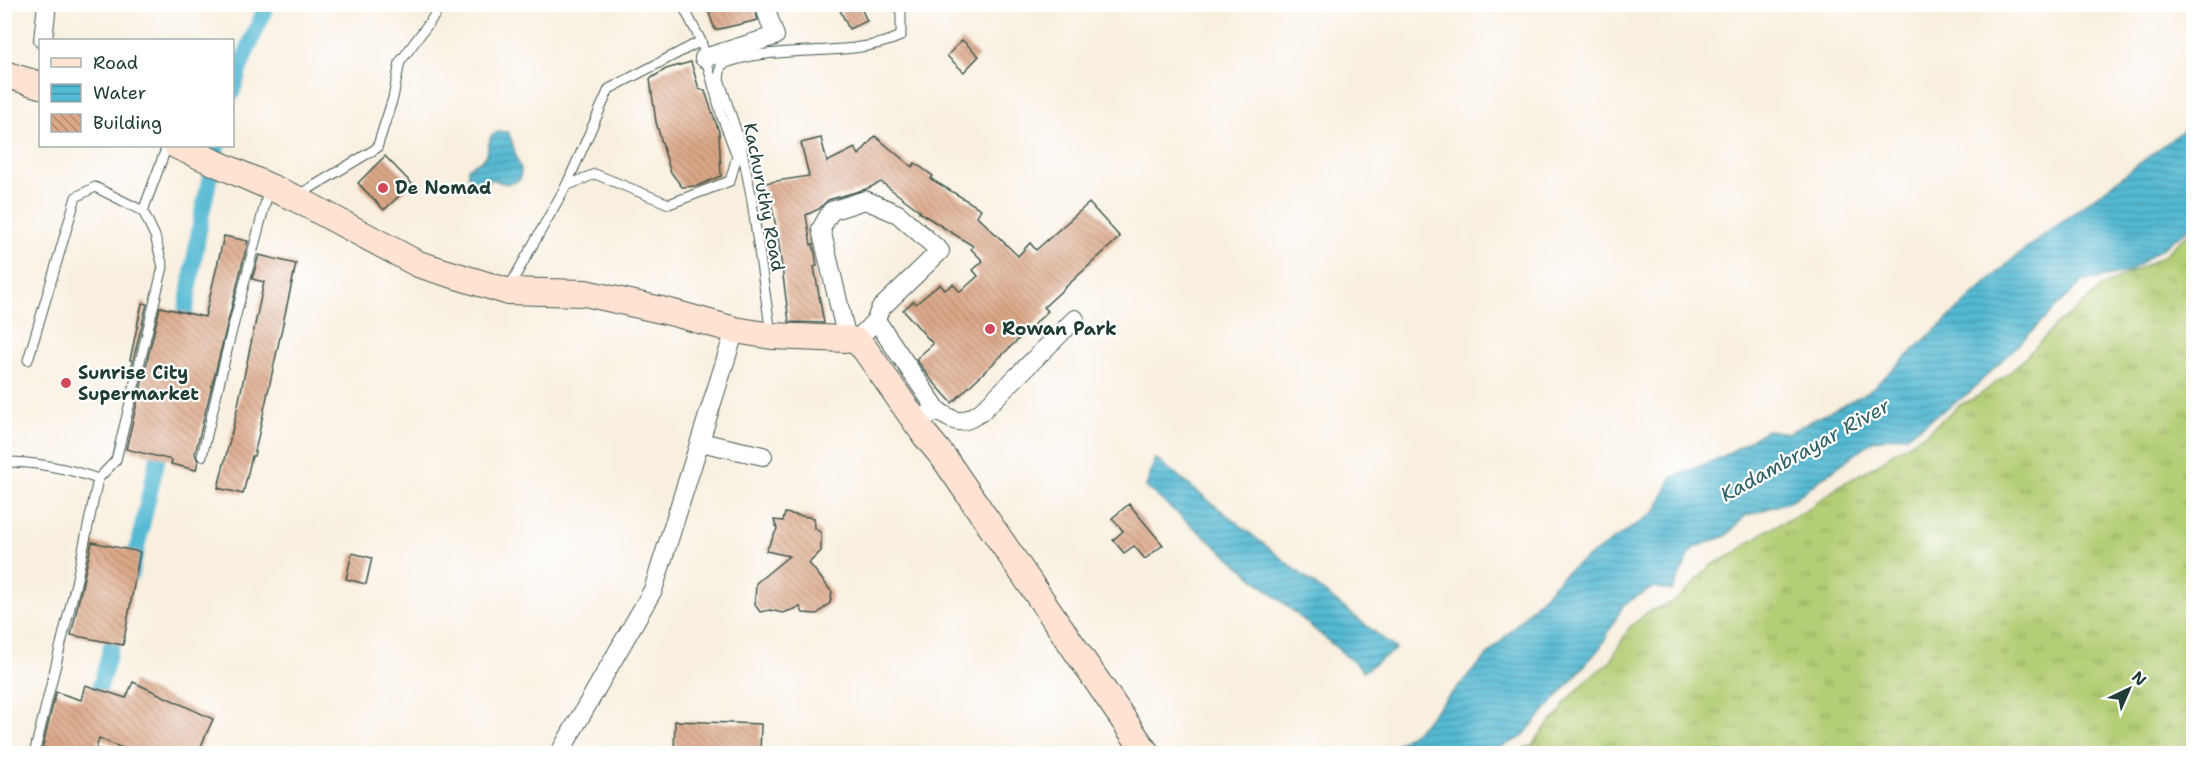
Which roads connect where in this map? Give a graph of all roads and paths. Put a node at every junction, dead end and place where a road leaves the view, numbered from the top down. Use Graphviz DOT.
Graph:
graph roads {
  1 [pos="47,4"];
  2 [pos="443,4"];
  3 [pos="682,4"];
  4 [pos="764,4"];
  5 [pos="897,4"];
  6 [pos="43,39"];
  7 [pos="702,50"];
  8 [pos="4,74"];
  9 [pos="39,79"];
  10 [pos="167,147"];
  11 [pos="179,147"];
  12 [pos="566,186"];
  13 [pos="270,187"];
  14 [pos="295,198"];
  15 [pos="143,211"];
  16 [pos="506,291"];
  17 [pos="876,320"];
  18 [pos="1075,320"];
  19 [pos="735,330"];
  20 [pos="772,336"];
  21 [pos="851,340"];
  22 [pos="28,360"];
  23 [pos="926,416"];
  24 [pos="700,442"];
  25 [pos="202,456"];
  26 [pos="763,456"];
  27 [pos="4,462"];
  28 [pos="98,479"];
  29 [pos="34,753"];
  30 [pos="559,753"];
  31 [pos="1147,753"];
  1 -- 6 [label="street"];
  2 -- 14 [label="lane"];
  3 -- 7 [label="lane"];
  4 -- 7 [label="street"];
  5 -- 20 [label="lane, Kachuruthy Road"];
  7 -- 12 [label="lane"];
  7 -- 12 [label="lane"];
  8 -- 9 [label="main road"];
  10 -- 15 [label="lane"];
  11 -- 13 [label="main road"];
  12 -- 16 [label="lane"];
  13 -- 14 [label="main road"];
  13 -- 25 [label="lane"];
  14 -- 16 [label="main road"];
  15 -- 22 [label="lane"];
  15 -- 28 [label="lane"];
  16 -- 19 [label="main road"];
  17 -- 21 [label="street"];
  17 -- 21 [label="street"];
  17 -- 23 [label="street"];
  18 -- 23 [label="street"];
  19 -- 20 [label="main road"];
  19 -- 24 [label="street"];
  20 -- 21 [label="main road"];
  21 -- 23 [label="main road"];
  23 -- 31 [label="main road"];
  24 -- 26 [label="street"];
  24 -- 30 [label="street"];
  27 -- 28 [label="lane"];
  28 -- 29 [label="lane"];
}
